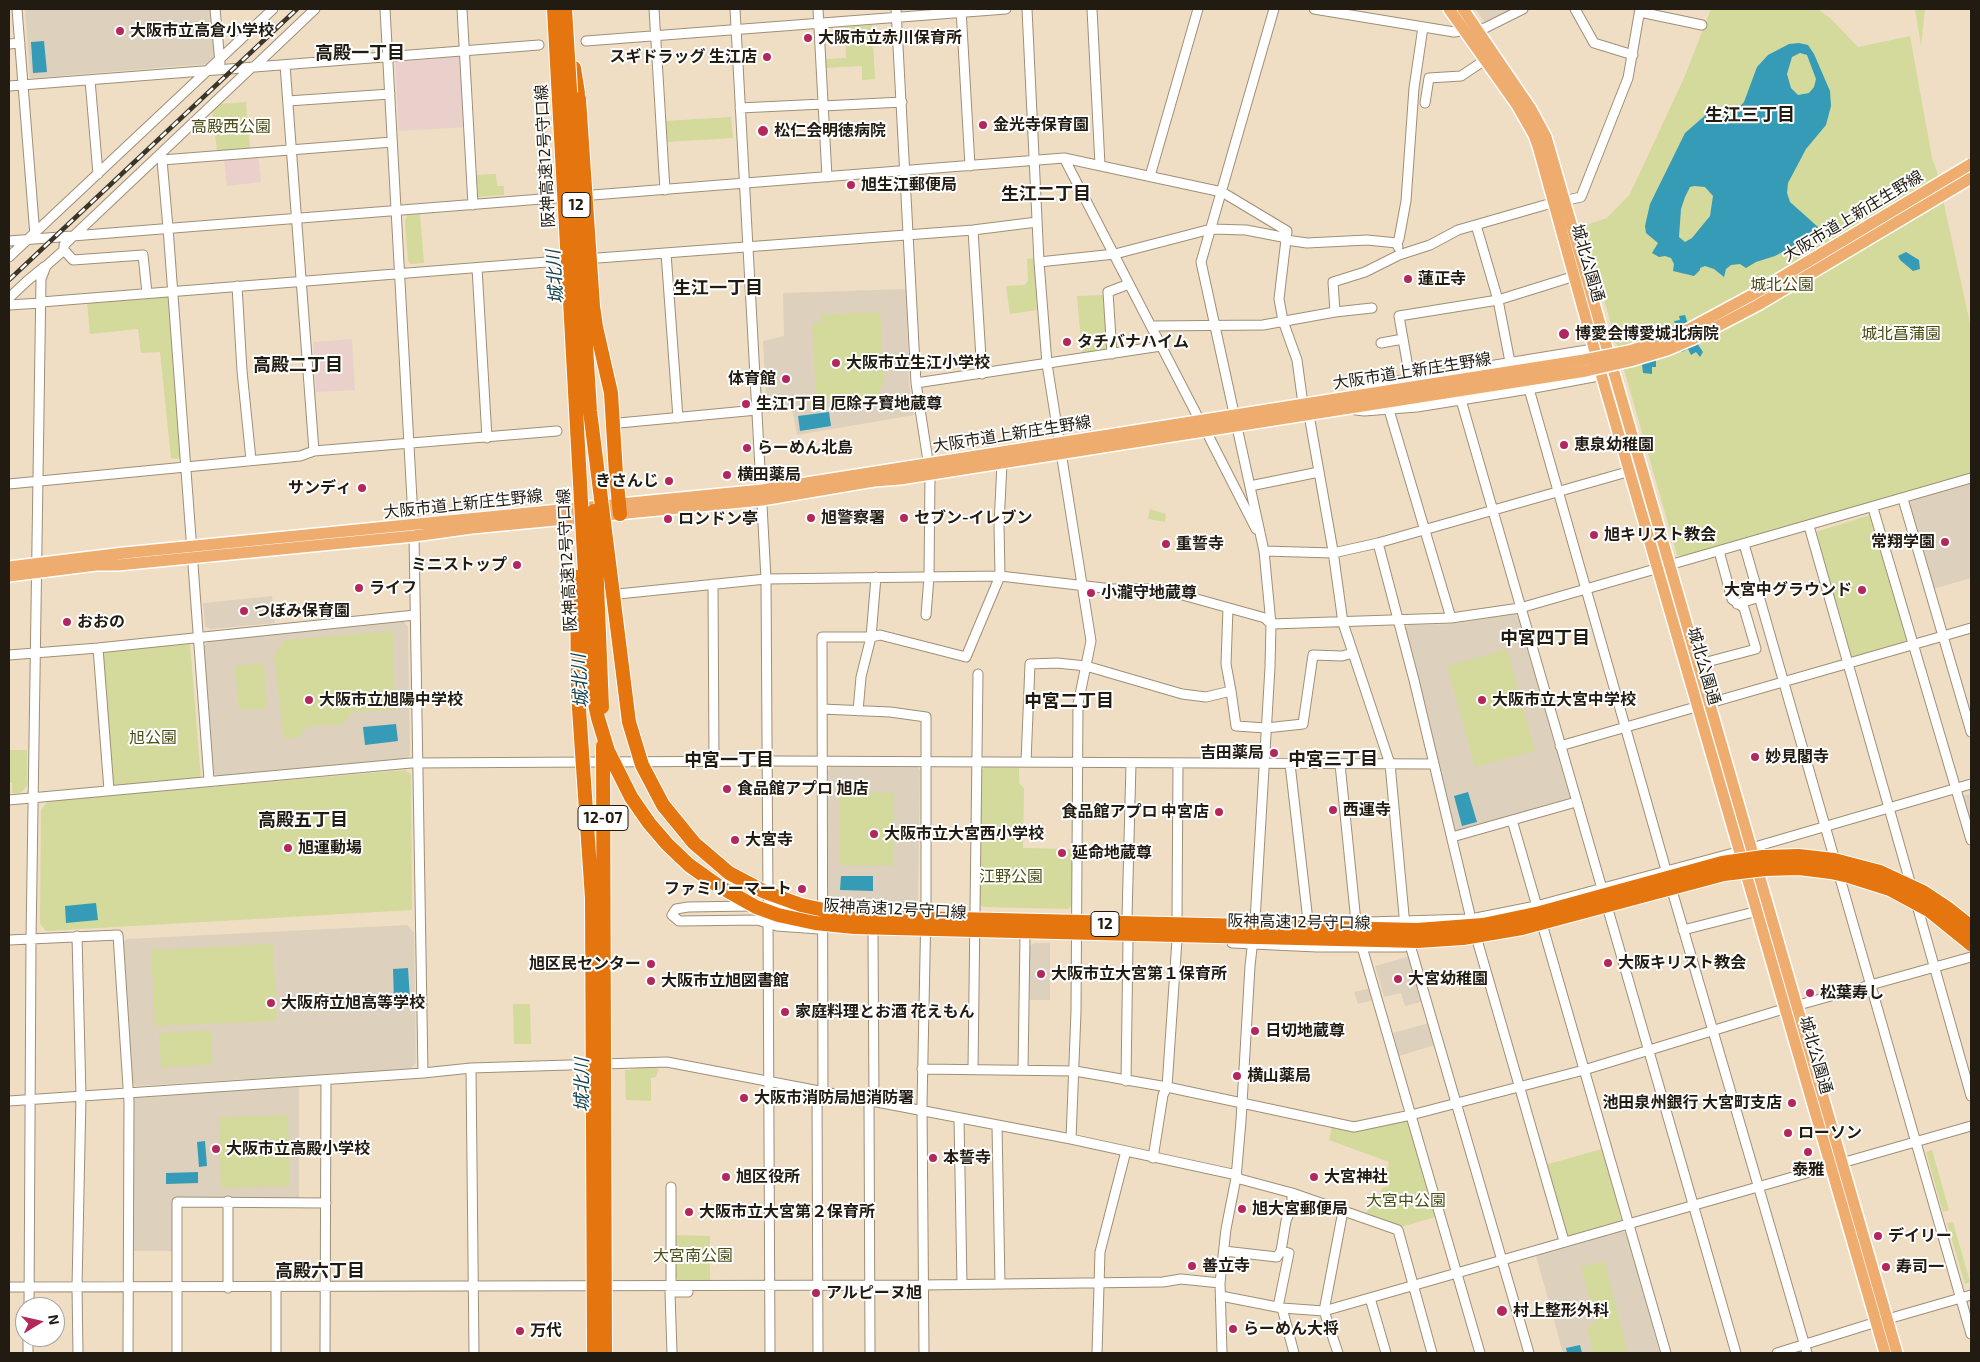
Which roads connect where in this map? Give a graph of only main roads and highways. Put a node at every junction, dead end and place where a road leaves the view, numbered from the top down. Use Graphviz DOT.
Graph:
graph roads {
  1 [pos="554,9"];
  2 [pos="565,9"];
  3 [pos="1449,9"];
  4 [pos="1462,9"];
  5 [pos="566,23"];
  6 [pos="1971,164"];
  7 [pos="1971,178"];
  8 [pos="1559,201"];
  9 [pos="1600,348"];
  10 [pos="1392,401"];
  11 [pos="590,410"];
  12 [pos="1306,410"];
  13 [pos="1060,448"];
  14 [pos="929,469"];
  15 [pos="1636,469"];
  16 [pos="580,484"];
  17 [pos="616,509"];
  18 [pos="9,567"];
  19 [pos="37,568"];
  20 [pos="9,576"];
  21 [pos="1746,850"];
  22 [pos="1971,927"];
  23 [pos="1971,944"];
  24 [pos="1791,1008"];
  25 [pos="1881,1321"];
  26 [pos="594,1353"];
  27 [pos="605,1353"];
  28 [pos="1885,1353"];
  29 [pos="1897,1353"];
  1 -- 16 [label="highway, 阪神高速12号守口線 / 12, bridge"];
  2 -- 5 [label="highway, 阪神高速12号守口線 / 12, bridge"];
  3 -- 8 [label="main road, 城北公園通"];
  4 -- 8 [label="main road, 城北公園通"];
  5 -- 11 [label="highway, 阪神高速12号守口線 / 12, bridge"];
  5 -- 17 [label="highway, bridge"];
  6 -- 10 [label="main road, 大阪市道上新庄生野線, bridge"];
  7 -- 10 [label="main road, 大阪市道上新庄生野線, bridge"];
  8 -- 9 [label="main road, 城北公園通"];
  8 -- 9 [label="main road, 城北公園通"];
  9 -- 15 [label="main road, 城北公園通"];
  9 -- 15 [label="main road, 城北公園通"];
  10 -- 12 [label="main road, 大阪市道上新庄生野線"];
  10 -- 12 [label="main road, 大阪市道上新庄生野線"];
  11 -- 22 [label="highway, 阪神高速12号守口線 / 12, bridge"];
  11 -- 27 [label="highway, 12-07, bridge"];
  12 -- 13 [label="main road, 大阪市道上新庄生野線"];
  13 -- 14 [label="main road, 大阪市道上新庄生野線"];
  13 -- 14 [label="main road, 大阪市道上新庄生野線"];
  14 -- 17 [label="main road, 大阪市道上新庄生野線"];
  15 -- 21 [label="main road, 城北公園通"];
  16 -- 23 [label="highway, 阪神高速12号守口線, bridge"];
  16 -- 26 [label="highway, 12, bridge"];
  17 -- 19 [label="main road, 大阪市道上新庄生野線, bridge"];
  18 -- 19 [label="main road, 大阪市道上新庄生野線"];
  19 -- 20 [label="main road, 大阪市道上新庄生野線"];
  21 -- 24 [label="main road, 城北公園通"];
  21 -- 24 [label="main road, 城北公園通"];
  24 -- 25 [label="main road, 城北公園通"];
  25 -- 28 [label="main road, 城北公園通"];
  25 -- 29 [label="main road, 城北公園通"];
}
